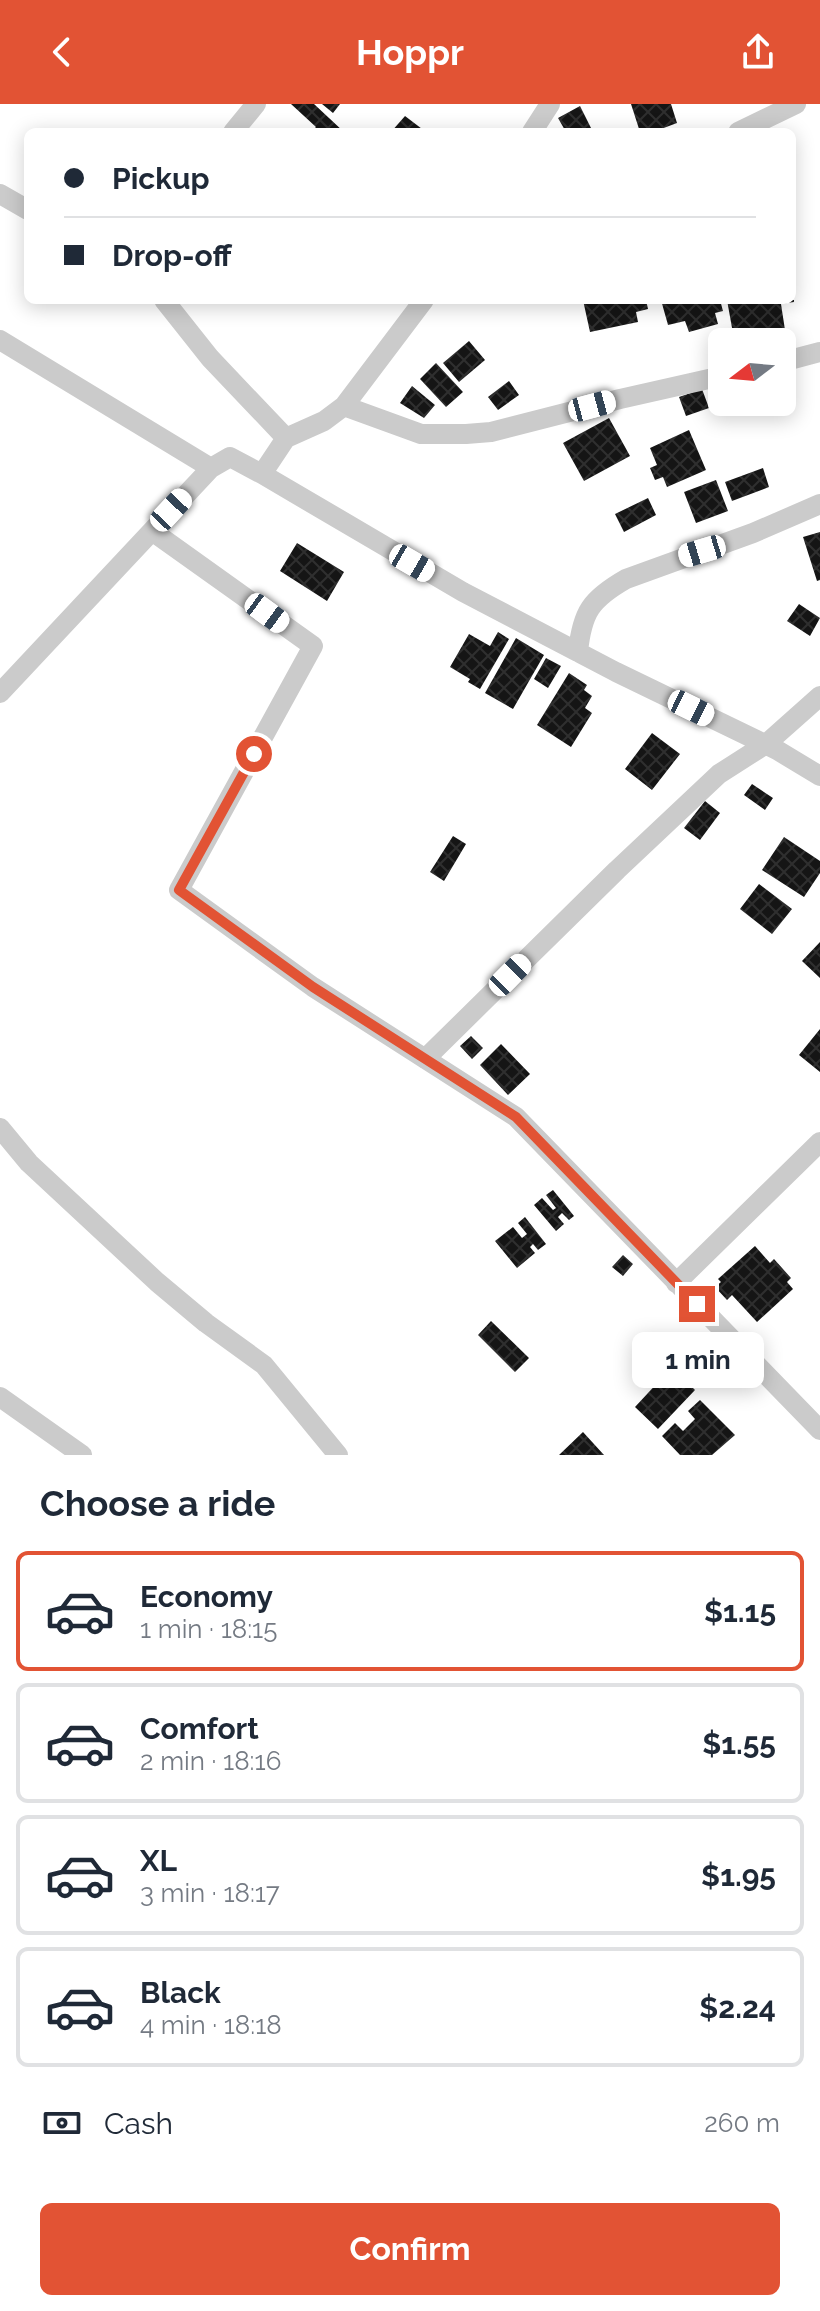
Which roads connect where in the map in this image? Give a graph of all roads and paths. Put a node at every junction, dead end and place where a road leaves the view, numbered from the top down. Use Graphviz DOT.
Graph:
graph roads {
  1 [pos="256,104"];
  2 [pos="550,104"];
  3 [pos="796,104"];
  4 [pos="236,128"];
  5 [pos="535,128"];
  6 [pos="746,128"];
  7 [pos="0,194"];
  8 [pos="24,208"];
  9 [pos="167,304"];
  10 [pos="421,304"];
  11 [pos="0,340"];
  12 [pos="820,352"];
  13 [pos="796,358"];
  14 [pos="708,379"];
  15 [pos="344,406"];
  16 [pos="286,438"];
  17 [pos="211,468"];
  18 [pos="262,474"];
  19 [pos="820,504"];
  20 [pos="152,531"];
  21 [pos="578,652"];
  22 [pos="0,693"];
  23 [pos="820,696"];
  24 [pos="766,744"];
  25 [pos="820,776"];
  26 [pos="425,1059"];
  27 [pos="0,1128"];
  28 [pos="820,1142"];
  29 [pos="676,1283"];
  30 [pos="0,1397"];
  31 [pos="820,1430"];
  32 [pos="82,1455"];
  33 [pos="338,1455"];
  1 -- 4 [label="street"];
  2 -- 5 [label="street"];
  3 -- 6 [label="street"];
  7 -- 8 [label="street"];
  9 -- 16 [label="street"];
  10 -- 15 [label="street"];
  11 -- 17 [label="street"];
  12 -- 13 [label="street"];
  14 -- 15 [label="street"];
  15 -- 16 [label="street"];
  16 -- 18 [label="street"];
  17 -- 18 [label="street"];
  17 -- 20 [label="street"];
  18 -- 21 [label="street"];
  19 -- 21 [label="street"];
  20 -- 22 [label="street"];
  20 -- 26 [label="street"];
  21 -- 24 [label="street"];
  23 -- 24 [label="street"];
  24 -- 25 [label="street"];
  24 -- 26 [label="street"];
  26 -- 29 [label="street"];
  27 -- 33 [label="street"];
  28 -- 29 [label="street"];
  29 -- 31 [label="street"];
  30 -- 32 [label="street"];
}
